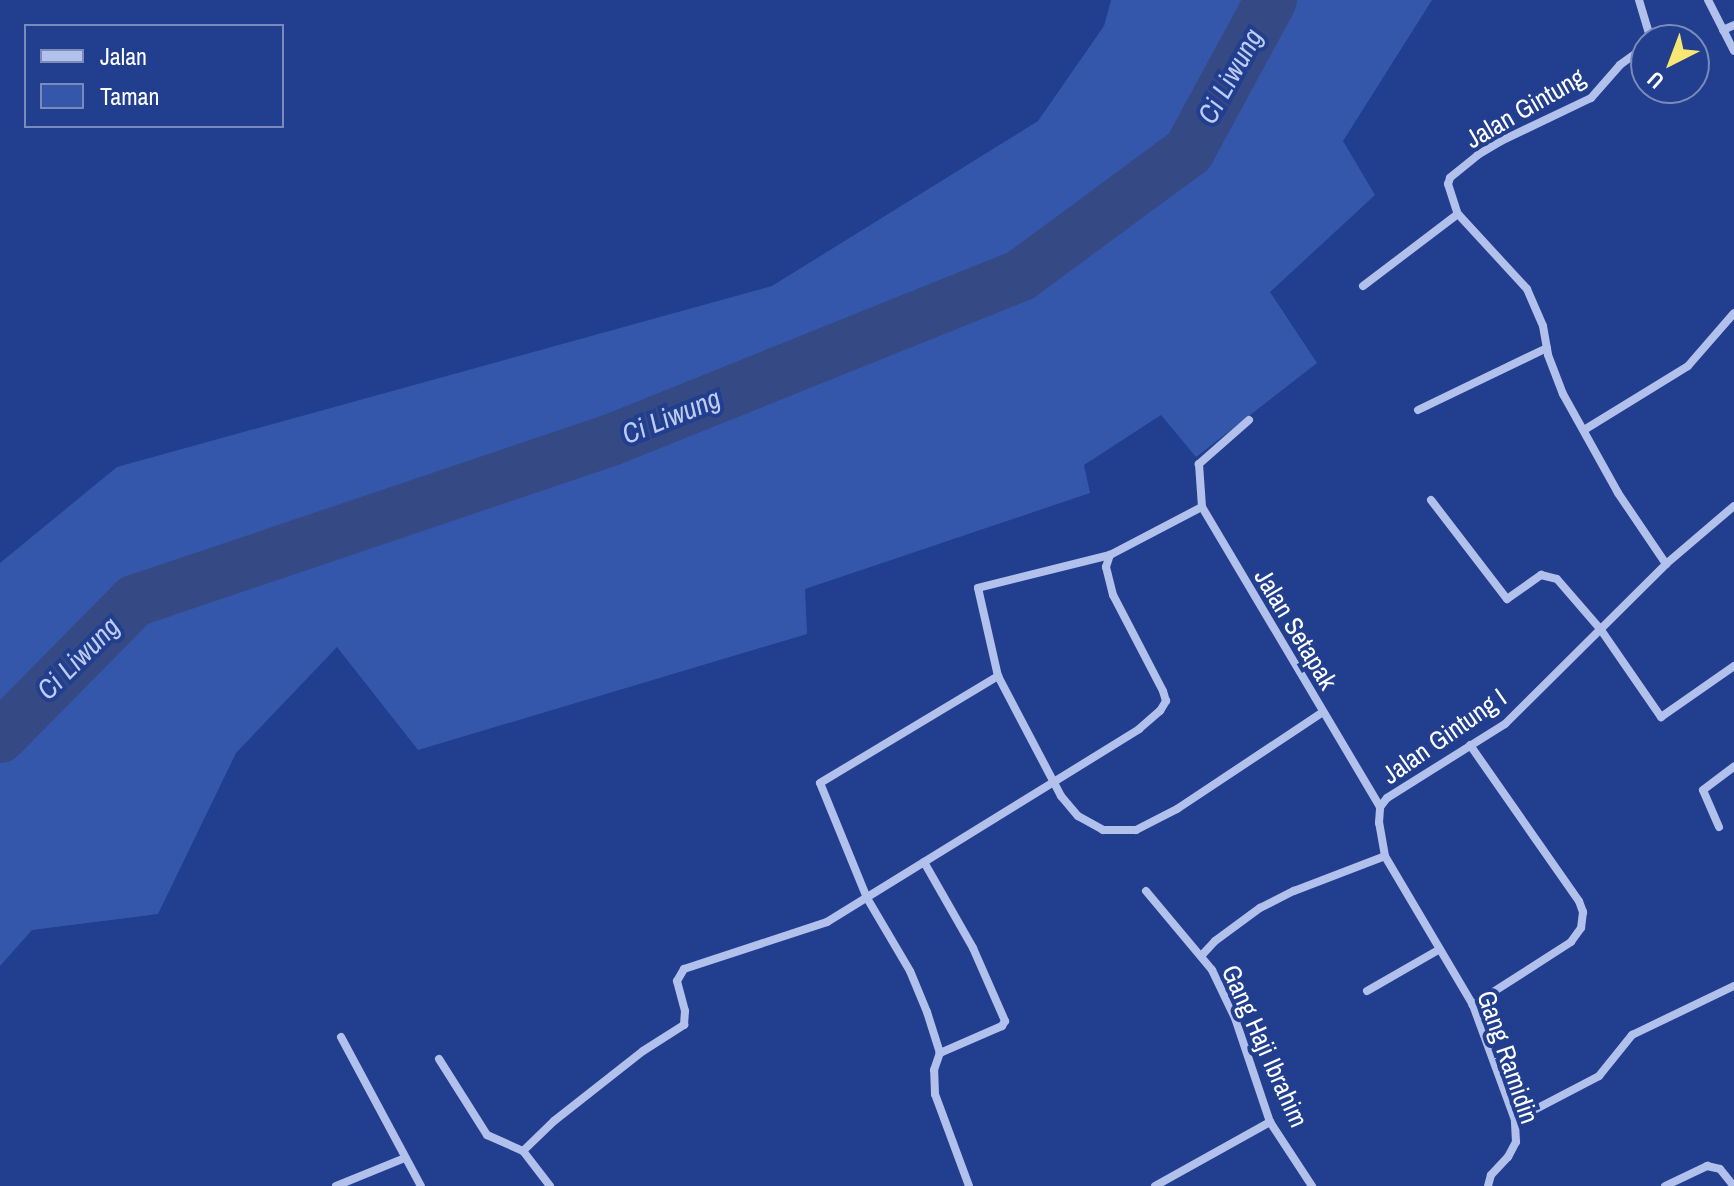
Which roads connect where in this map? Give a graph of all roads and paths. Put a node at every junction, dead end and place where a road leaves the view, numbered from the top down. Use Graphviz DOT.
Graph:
graph roads {
  1 [pos="1639,0"];
  2 [pos="1708,0"];
  3 [pos="1646,24"];
  4 [pos="1734,25"];
  5 [pos="1723,30"];
  6 [pos="1734,51"];
  7 [pos="1630,58"];
  8 [pos="1458,214"];
  9 [pos="1363,286"];
  10 [pos="1734,313"];
  11 [pos="1547,348"];
  12 [pos="1418,410"];
  13 [pos="1249,420"];
  14 [pos="1584,430"];
  15 [pos="1431,500"];
  16 [pos="1734,506"];
  17 [pos="1202,507"];
  18 [pos="1110,555"];
  19 [pos="1666,564"];
  20 [pos="1601,630"];
  21 [pos="1734,666"];
  22 [pos="998,676"];
  23 [pos="1323,712"];
  24 [pos="1470,745"];
  25 [pos="1734,767"];
  26 [pos="1054,780"];
  27 [pos="1380,807"];
  28 [pos="1719,827"];
  29 [pos="1385,856"];
  30 [pos="924,862"];
  31 [pos="1146,891"];
  32 [pos="867,898"];
  33 [pos="1440,949"];
  34 [pos="1202,955"];
  35 [pos="1734,986"];
  36 [pos="1367,991"];
  37 [pos="1473,1005"];
  38 [pos="341,1037"];
  39 [pos="940,1053"];
  40 [pos="439,1059"];
  41 [pos="1515,1120"];
  42 [pos="1270,1122"];
  43 [pos="523,1151"];
  44 [pos="405,1158"];
  45 [pos="336,1186"];
  46 [pos="421,1186"];
  47 [pos="550,1186"];
  48 [pos="969,1186"];
  49 [pos="1155,1186"];
  50 [pos="1312,1186"];
  51 [pos="1488,1186"];
  52 [pos="1665,1186"];
  53 [pos="1734,1186"];
  1 -- 3 [label="street"];
  2 -- 5 [label="street"];
  4 -- 5 [label="street"];
  5 -- 6 [label="street"];
  7 -- 8 [label="street, Jalan Gintung"];
  8 -- 9 [label="street"];
  8 -- 11 [label="street"];
  10 -- 14 [label="street"];
  11 -- 12 [label="street"];
  11 -- 14 [label="street"];
  13 -- 17 [label="street, Jalan Setapak"];
  14 -- 19 [label="street"];
  15 -- 20 [label="street"];
  16 -- 19 [label="street"];
  17 -- 18 [label="street"];
  17 -- 23 [label="street, Jalan Setapak"];
  18 -- 22 [label="street"];
  18 -- 26 [label="street"];
  19 -- 20 [label="street"];
  20 -- 21 [label="street"];
  20 -- 24 [label="street, Jalan Gintung I"];
  22 -- 26 [label="street"];
  22 -- 32 [label="street"];
  23 -- 26 [label="street"];
  23 -- 27 [label="street, Jalan Setapak"];
  24 -- 27 [label="street, Jalan Gintung I"];
  24 -- 37 [label="street"];
  25 -- 28 [label="street"];
  26 -- 30 [label="street"];
  27 -- 29 [label="street, Jalan Gintung I"];
  29 -- 33 [label="street, Gang Ramidin"];
  29 -- 34 [label="street"];
  30 -- 32 [label="street"];
  30 -- 39 [label="street"];
  31 -- 34 [label="street, Gang Haji Ibrahim"];
  32 -- 39 [label="street"];
  32 -- 43 [label="street"];
  33 -- 36 [label="street"];
  33 -- 37 [label="street, Gang Ramidin"];
  34 -- 42 [label="street, Gang Haji Ibrahim"];
  35 -- 41 [label="street"];
  37 -- 41 [label="street, Gang Ramidin"];
  38 -- 44 [label="street"];
  39 -- 48 [label="street"];
  40 -- 43 [label="street"];
  41 -- 51 [label="street, Gang Ramidin"];
  42 -- 49 [label="street"];
  42 -- 50 [label="street, Gang Haji Ibrahim"];
  43 -- 47 [label="street"];
  44 -- 45 [label="street"];
  44 -- 46 [label="street"];
  52 -- 53 [label="street"];
}
